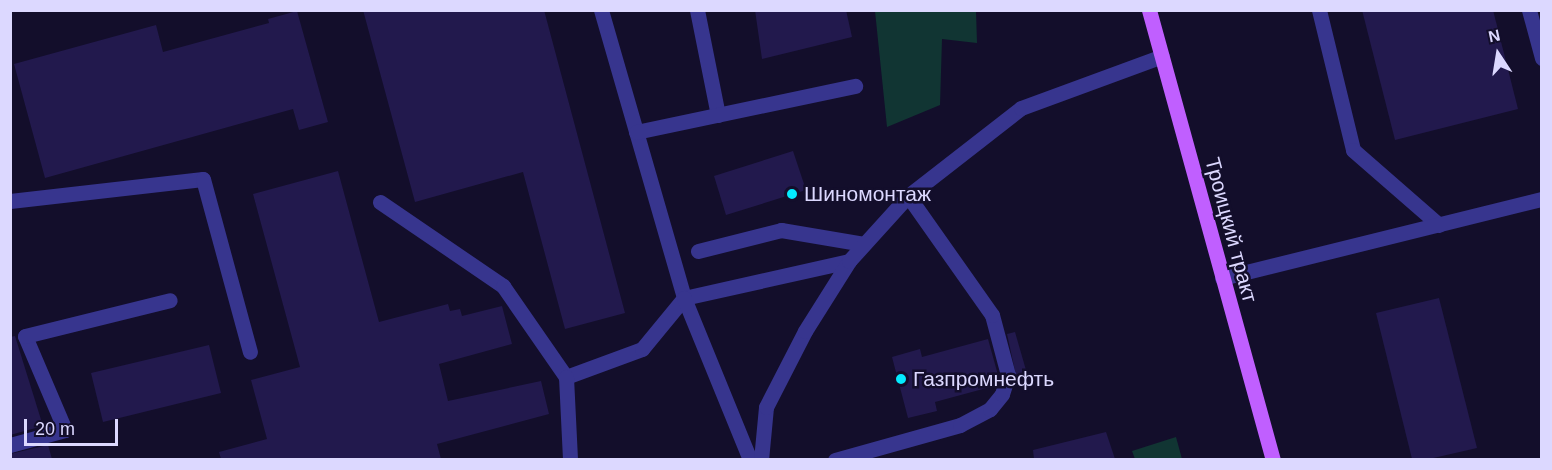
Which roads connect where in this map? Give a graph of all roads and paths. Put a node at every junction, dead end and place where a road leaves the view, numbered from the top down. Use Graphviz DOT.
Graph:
graph roads {
  1 [pos="601,10"];
  2 [pos="697,10"];
  3 [pos="1149,10"];
  4 [pos="1319,10"];
  5 [pos="1529,10"];
  6 [pos="1162,57"];
  7 [pos="1542,58"];
  8 [pos="855,86"];
  9 [pos="718,115"];
  10 [pos="636,132"];
  11 [pos="908,196"];
  12 [pos="1542,200"];
  13 [pos="10,201"];
  14 [pos="380,202"];
  15 [pos="1439,225"];
  16 [pos="864,244"];
  17 [pos="698,251"];
  18 [pos="849,261"];
  19 [pos="1222,278"];
  20 [pos="684,298"];
  21 [pos="170,300"];
  22 [pos="17,333"];
  23 [pos="250,352"];
  24 [pos="566,376"];
  25 [pos="10,445"];
  26 [pos="570,459"];
  27 [pos="750,459"];
  28 [pos="760,459"];
  29 [pos="835,459"];
  30 [pos="1273,459"];
  1 -- 10 [label="street"];
  2 -- 9 [label="street"];
  3 -- 6 [label="main road, Троицкий тракт"];
  4 -- 15 [label="street"];
  5 -- 7 [label="street"];
  6 -- 11 [label="street"];
  6 -- 19 [label="main road, Троицкий тракт"];
  8 -- 9 [label="street"];
  9 -- 10 [label="street"];
  10 -- 20 [label="street"];
  11 -- 16 [label="street"];
  11 -- 29 [label="street"];
  12 -- 15 [label="street"];
  13 -- 23 [label="street"];
  14 -- 24 [label="street"];
  15 -- 19 [label="street"];
  16 -- 17 [label="street"];
  16 -- 18 [label="street"];
  18 -- 20 [label="street"];
  18 -- 28 [label="street"];
  19 -- 30 [label="main road, Троицкий тракт"];
  20 -- 24 [label="street"];
  20 -- 27 [label="street"];
  21 -- 22 [label="street"];
  22 -- 25 [label="street"];
  24 -- 26 [label="street"];
}
